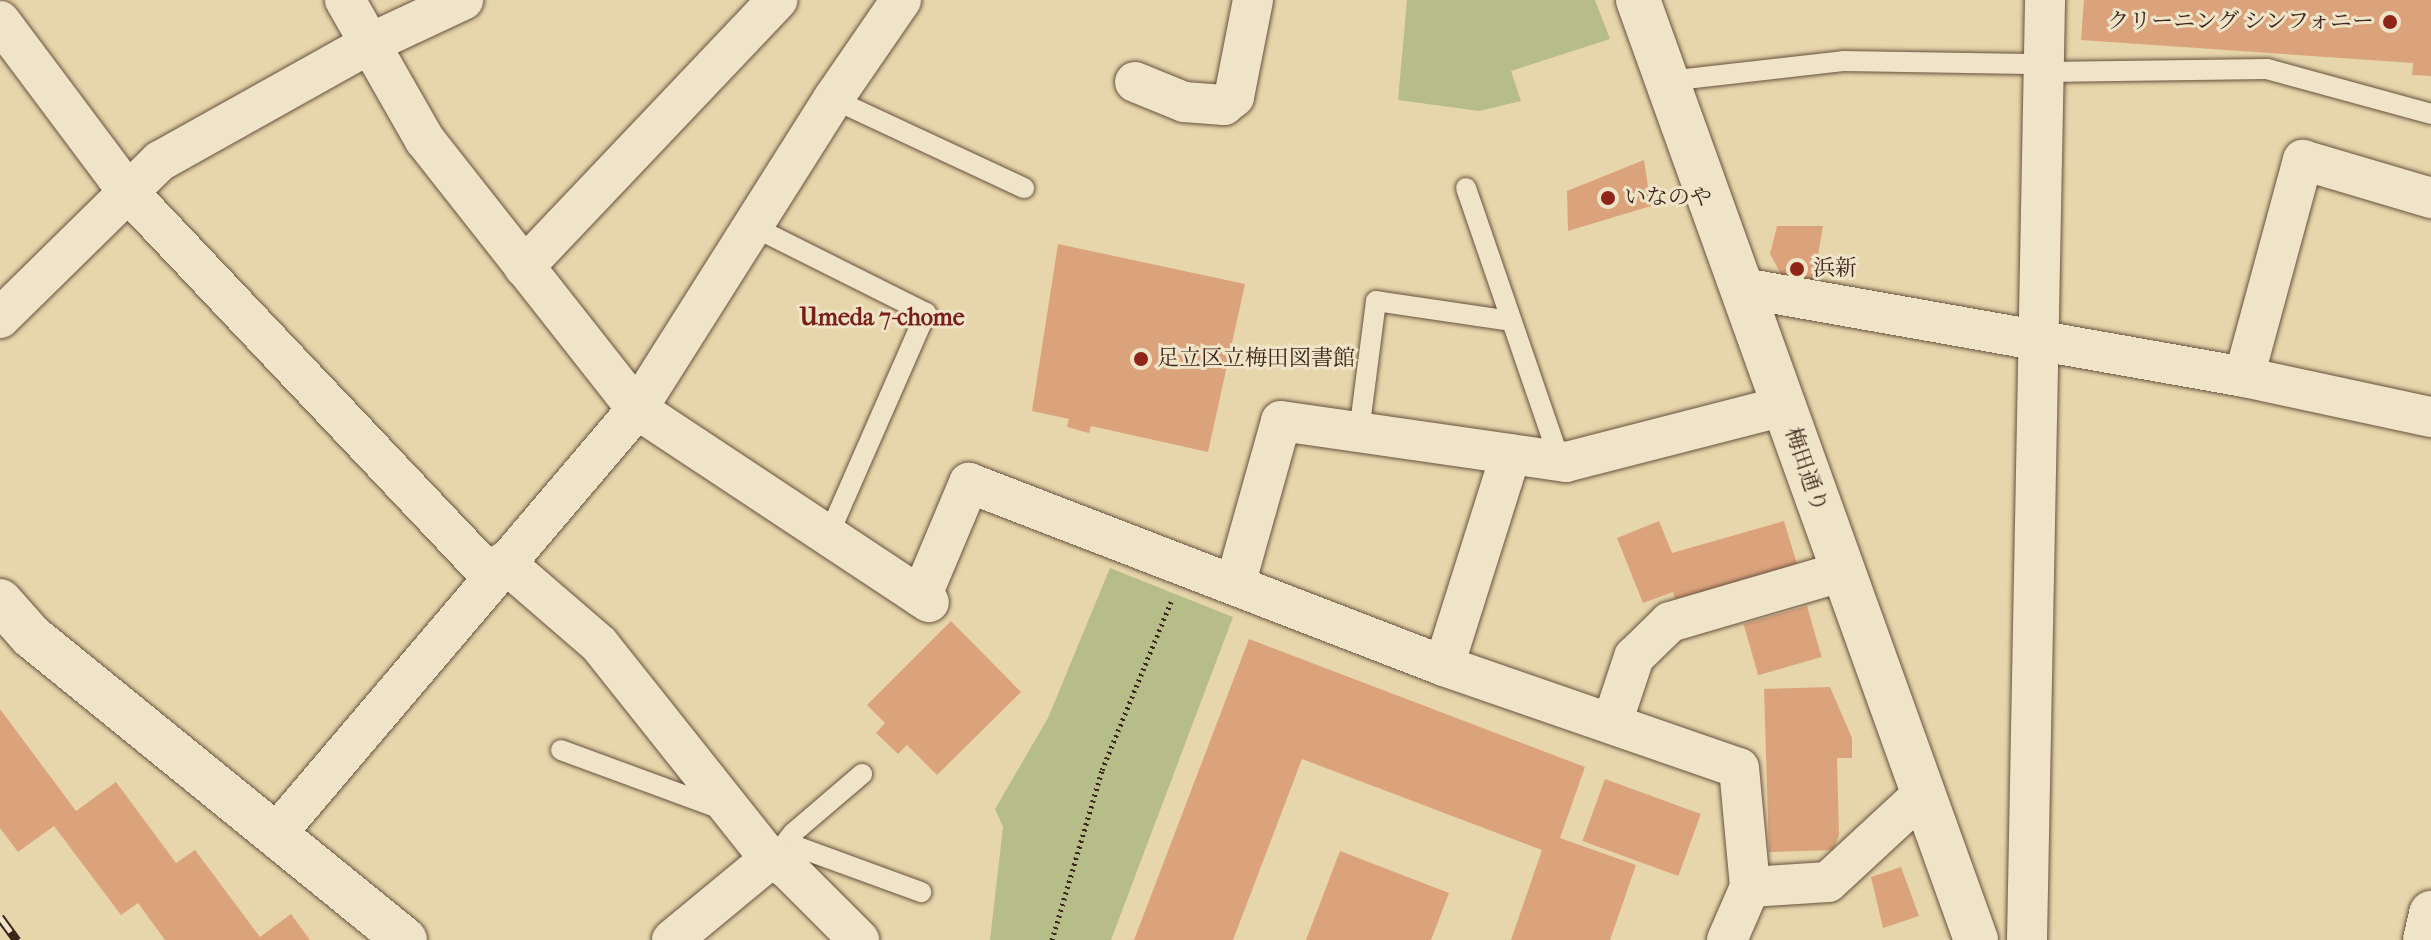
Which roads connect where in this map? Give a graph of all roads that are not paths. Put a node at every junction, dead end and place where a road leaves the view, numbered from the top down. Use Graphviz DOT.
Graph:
graph roads {
  1 [pos="345,0"];
  2 [pos="463,0"];
  3 [pos="777,0"];
  4 [pos="901,0"];
  5 [pos="1253,0"];
  6 [pos="1638,0"];
  7 [pos="2045,0"];
  8 [pos="0,21"];
  9 [pos="369,44"];
  10 [pos="2044,68"];
  11 [pos="1668,81"];
  12 [pos="1135,82"];
  13 [pos="833,99"];
  14 [pos="2431,114"];
  15 [pos="1024,188"];
  16 [pos="1466,188"];
  17 [pos="128,192"];
  18 [pos="2431,198"];
  19 [pos="752,226"];
  20 [pos="524,267"];
  21 [pos="1743,288"];
  22 [pos="0,318"];
  23 [pos="1511,321"];
  24 [pos="2036,338"];
  25 [pos="2244,377"];
  26 [pos="1784,406"];
  27 [pos="637,409"];
  28 [pos="2431,417"];
  29 [pos="1359,432"];
  30 [pos="1511,454"];
  31 [pos="1560,461"];
  32 [pos="828,536"];
  33 [pos="498,569"];
  34 [pos="1841,572"];
  35 [pos="1235,585"];
  36 [pos="0,601"];
  37 [pos="1444,666"];
  38 [pos="1612,723"];
  39 [pos="561,750"];
  40 [pos="862,774"];
  41 [pos="1924,793"];
  42 [pos="731,813"];
  43 [pos="275,835"];
  44 [pos="779,851"];
  45 [pos="1750,887"];
  46 [pos="921,892"];
  47 [pos="2431,913"];
  48 [pos="405,940"];
  49 [pos="672,940"];
  50 [pos="859,940"];
  51 [pos="1727,940"];
  52 [pos="1976,940"];
  53 [pos="2027,940"];
  54 [pos="2425,940"];
  1 -- 9 [label="street"];
  2 -- 9 [label="street"];
  3 -- 20 [label="street"];
  4 -- 13 [label="street"];
  5 -- 12 [label="street"];
  6 -- 11 [label="street, 梅田通り"];
  7 -- 10 [label="street"];
  8 -- 17 [label="street"];
  9 -- 17 [label="street"];
  9 -- 20 [label="street"];
  10 -- 11 [label="lane"];
  10 -- 14 [label="lane"];
  10 -- 24 [label="street"];
  11 -- 21 [label="street, 梅田通り"];
  13 -- 15 [label="lane"];
  13 -- 19 [label="street"];
  16 -- 23 [label="lane"];
  17 -- 22 [label="street"];
  17 -- 33 [label="street"];
  18 -- 25 [label="street"];
  19 -- 27 [label="street"];
  19 -- 32 [label="lane"];
  20 -- 27 [label="street"];
  21 -- 24 [label="street"];
  21 -- 26 [label="street, 梅田通り"];
  23 -- 29 [label="lane"];
  23 -- 31 [label="lane"];
  24 -- 25 [label="street"];
  24 -- 53 [label="street"];
  25 -- 28 [label="street"];
  26 -- 31 [label="street"];
  26 -- 34 [label="street, 梅田通り"];
  27 -- 32 [label="street"];
  27 -- 33 [label="street"];
  29 -- 30 [label="street"];
  29 -- 35 [label="street"];
  30 -- 31 [label="street"];
  30 -- 37 [label="street"];
  32 -- 35 [label="street"];
  33 -- 42 [label="street"];
  33 -- 43 [label="street"];
  34 -- 38 [label="street"];
  34 -- 41 [label="street, 梅田通り"];
  35 -- 37 [label="street"];
  36 -- 43 [label="street"];
  37 -- 38 [label="street"];
  38 -- 45 [label="street"];
  39 -- 42 [label="lane"];
  40 -- 44 [label="lane"];
  41 -- 45 [label="street"];
  41 -- 52 [label="street, 梅田通り"];
  42 -- 44 [label="street"];
  43 -- 48 [label="street"];
  44 -- 46 [label="lane"];
  44 -- 49 [label="street"];
  44 -- 50 [label="street"];
  45 -- 51 [label="street"];
  47 -- 54 [label="street"];
}
